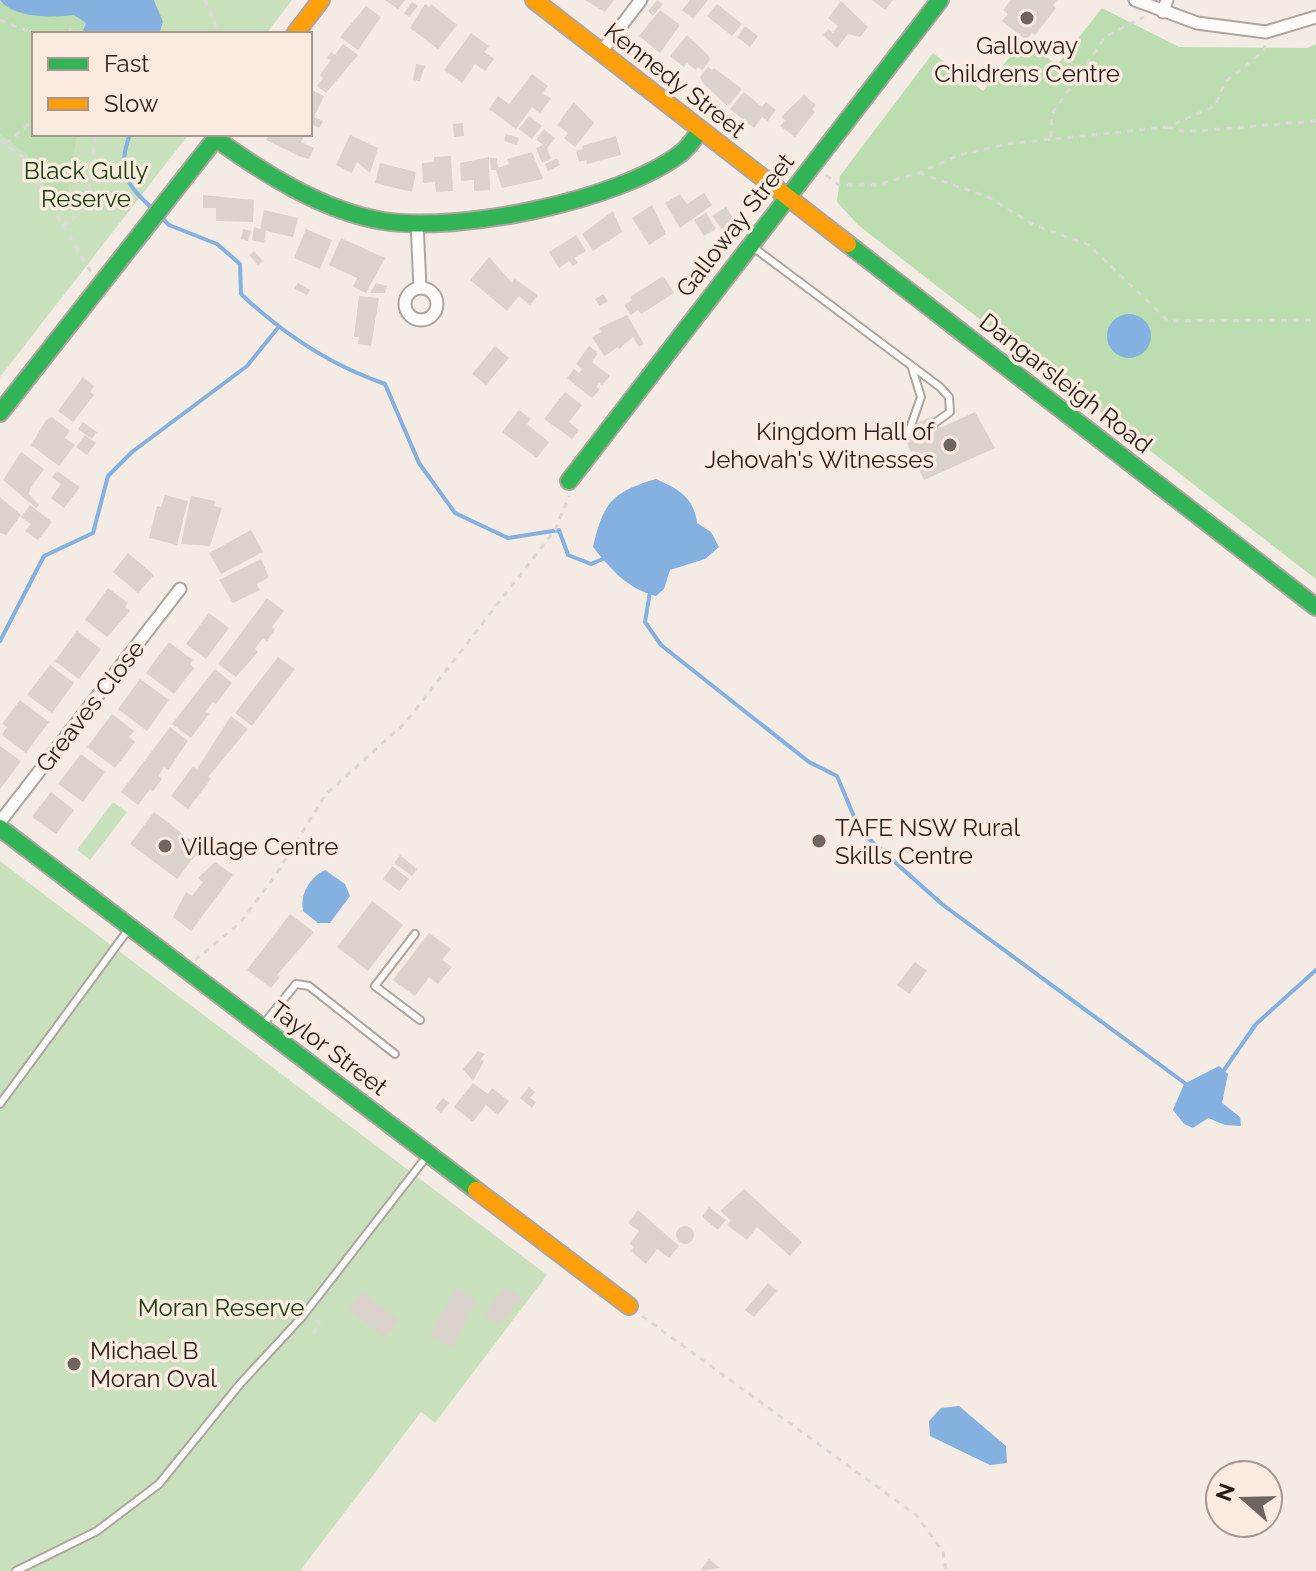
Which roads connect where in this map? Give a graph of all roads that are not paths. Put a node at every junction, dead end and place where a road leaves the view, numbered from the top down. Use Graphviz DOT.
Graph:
graph roads {
  1 [pos="321,0"];
  2 [pos="534,0"];
  3 [pos="641,0"];
  4 [pos="940,0"];
  5 [pos="1135,0"];
  6 [pos="1167,0"];
  7 [pos="1163,12"];
  8 [pos="1316,17"];
  9 [pos="297,32"];
  10 [pos="602,51"];
  11 [pos="700,131"];
  12 [pos="217,136"];
  13 [pos="787,197"];
  14 [pos="417,222"];
  15 [pos="750,244"];
  16 [pos="420,288"];
  17 [pos="910,365"];
  18 [pos="0,413"];
  19 [pos="936,422"];
  20 [pos="916,430"];
  21 [pos="569,481"];
  22 [pos="180,589"];
  23 [pos="1316,607"];
  24 [pos="0,825"];
  25 [pos="131,927"];
  26 [pos="415,934"];
  27 [pos="420,1020"];
  28 [pos="261,1027"];
  29 [pos="395,1054"];
  30 [pos="0,1104"];
  31 [pos="429,1153"];
  32 [pos="629,1306"];
  33 [pos="16,1571"];
  1 -- 9 [label="street"];
  2 -- 10 [label="street, Kennedy Street"];
  3 -- 10 [label="street"];
  4 -- 13 [label="street, Galloway Street"];
  5 -- 7 [label="street"];
  6 -- 7 [label="street"];
  7 -- 8 [label="street"];
  10 -- 11 [label="street, Kennedy Street"];
  11 -- 13 [label="street, Kennedy Street"];
  11 -- 14 [label="street"];
  12 -- 14 [label="street"];
  12 -- 18 [label="street"];
  13 -- 15 [label="street, Galloway Street"];
  13 -- 23 [label="street, Dangarsleigh Road"];
  14 -- 16 [label="street"];
  15 -- 17 [label="lane"];
  15 -- 21 [label="street, Galloway Street"];
  17 -- 19 [label="lane"];
  17 -- 20 [label="lane"];
  22 -- 24 [label="street, Greaves Close"];
  24 -- 25 [label="street, Taylor Street"];
  25 -- 28 [label="street, Taylor Street"];
  25 -- 30 [label="lane"];
  26 -- 27 [label="lane"];
  28 -- 29 [label="lane"];
  28 -- 31 [label="street, Taylor Street"];
  31 -- 32 [label="street, Taylor Street"];
  31 -- 33 [label="lane"];
}
